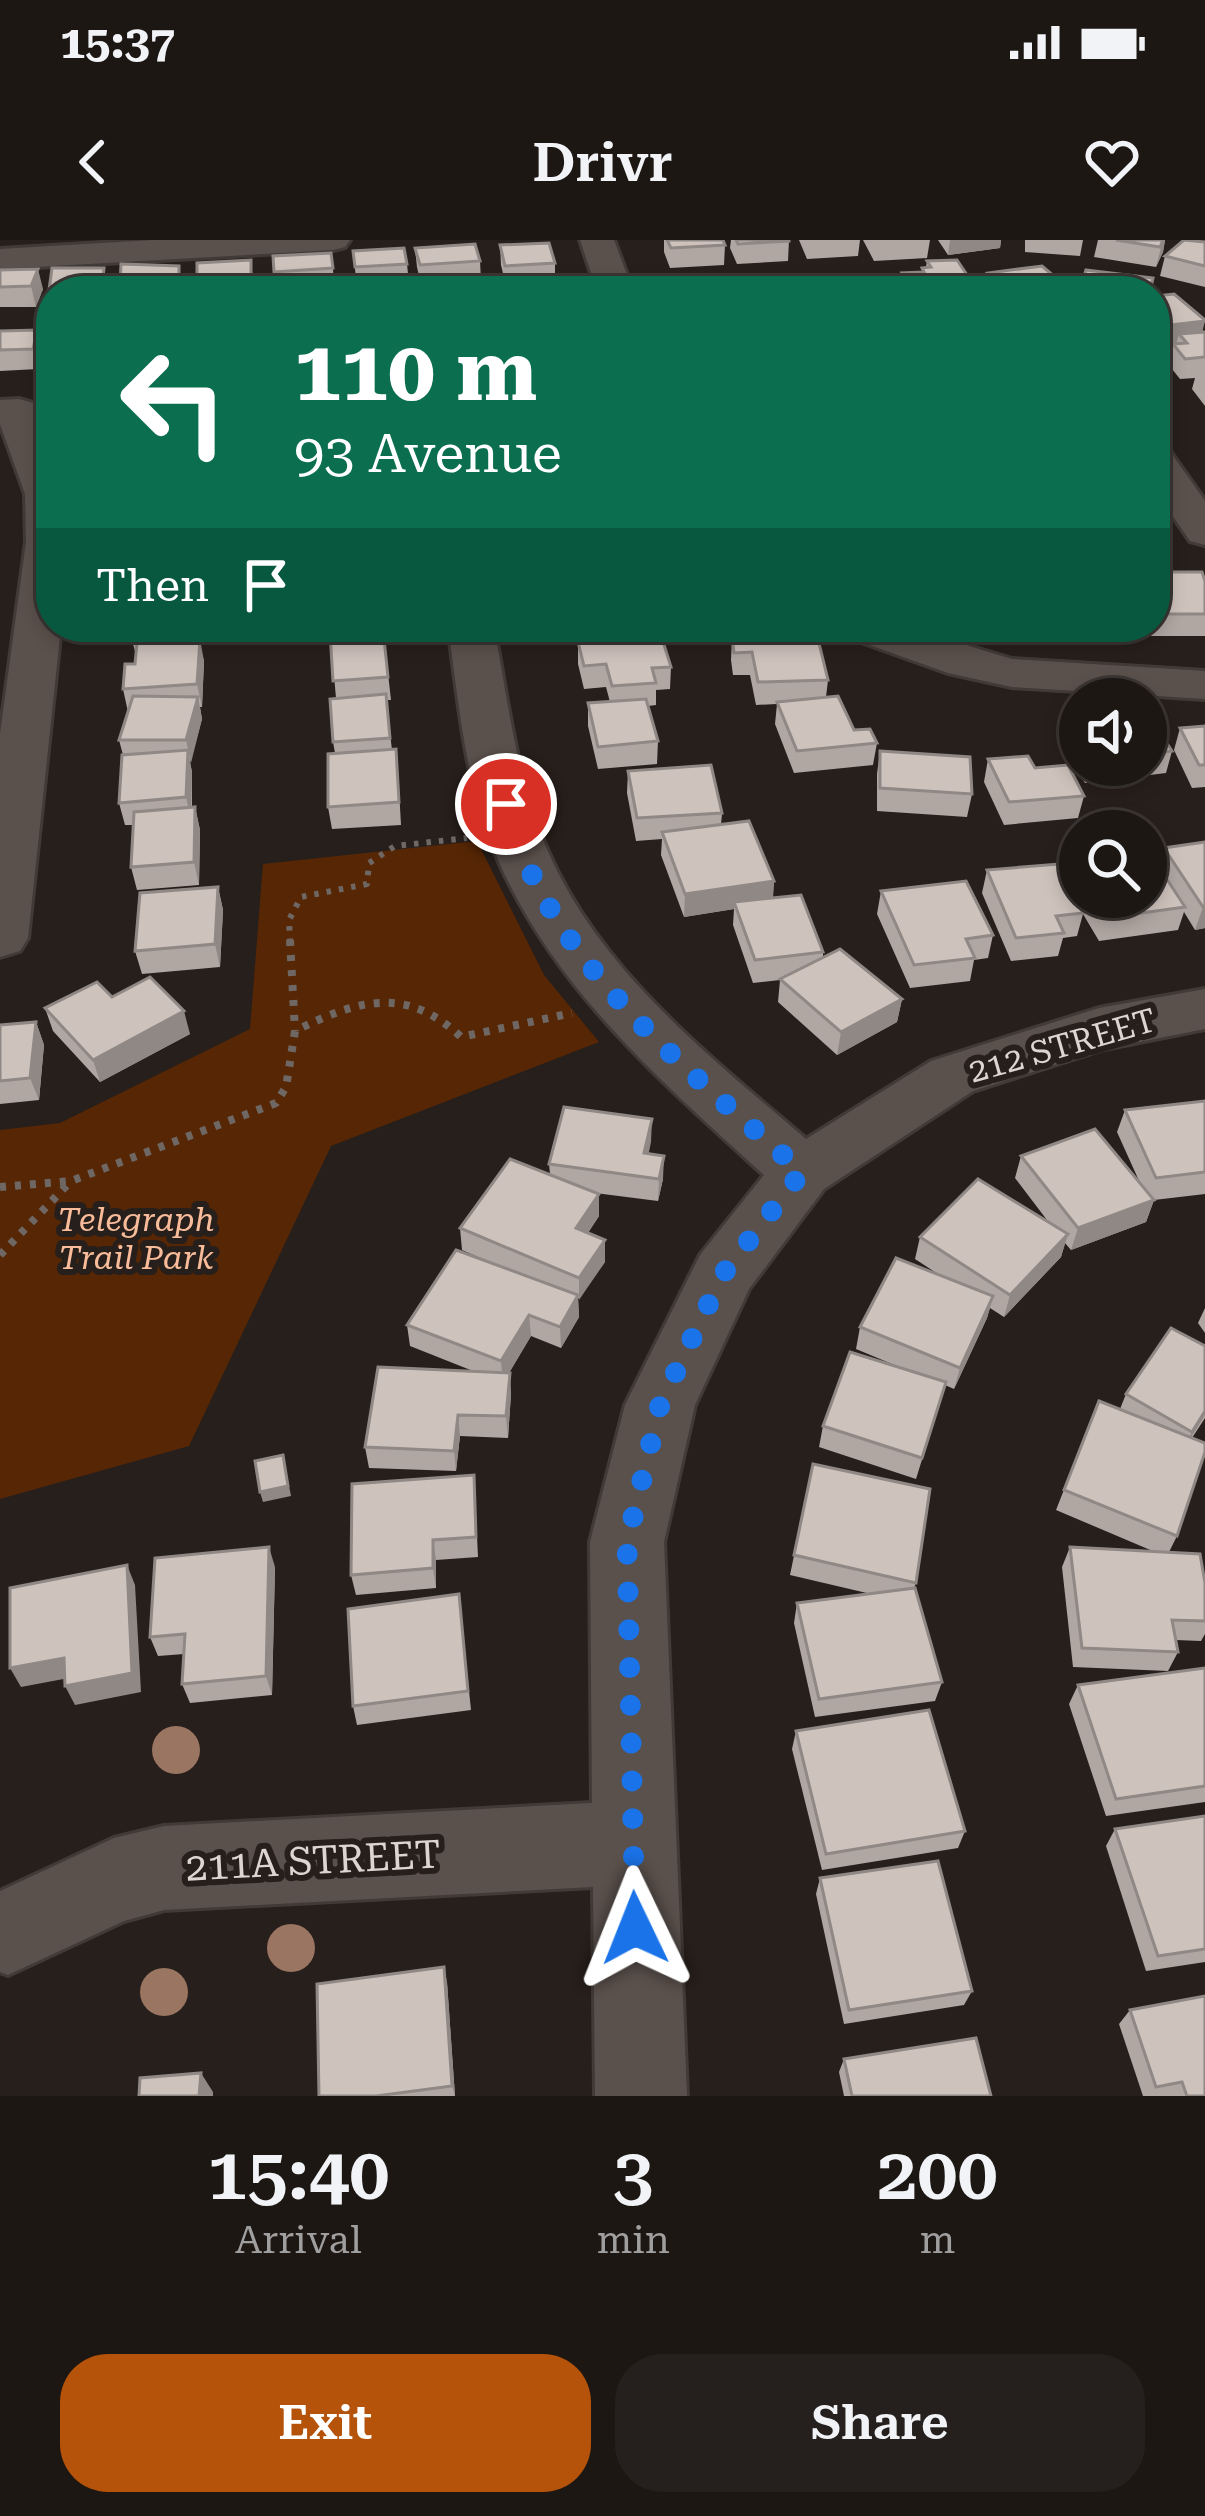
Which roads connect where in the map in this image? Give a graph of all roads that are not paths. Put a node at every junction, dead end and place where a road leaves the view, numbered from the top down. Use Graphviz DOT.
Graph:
graph roads {
  1 [pos="333,240"];
  2 [pos="597,240"];
  3 [pos="0,259"];
  4 [pos="610,276"];
  5 [pos="9,411"];
  6 [pos="36,472"];
  7 [pos="1170,481"];
  8 [pos="1205,532"];
  9 [pos="36,641"];
  10 [pos="474,642"];
  11 [pos="889,642"];
  12 [pos="1205,685"];
  13 [pos="0,938"];
  14 [pos="1205,1009"];
  15 [pos="802,1172"];
  16 [pos="632,1843"];
  17 [pos="8,1932"];
  18 [pos="641,2096"];
  1 -- 3 [label="street"];
  2 -- 4 [label="street"];
  5 -- 6 [label="street"];
  7 -- 8 [label="street"];
  9 -- 13 [label="street"];
  10 -- 15 [label="street"];
  11 -- 12 [label="street"];
  14 -- 15 [label="street, 212 STREET"];
  15 -- 16 [label="street, 212 STREET"];
  16 -- 17 [label="street, 211A STREET"];
  16 -- 18 [label="street, 212 STREET"];
}
